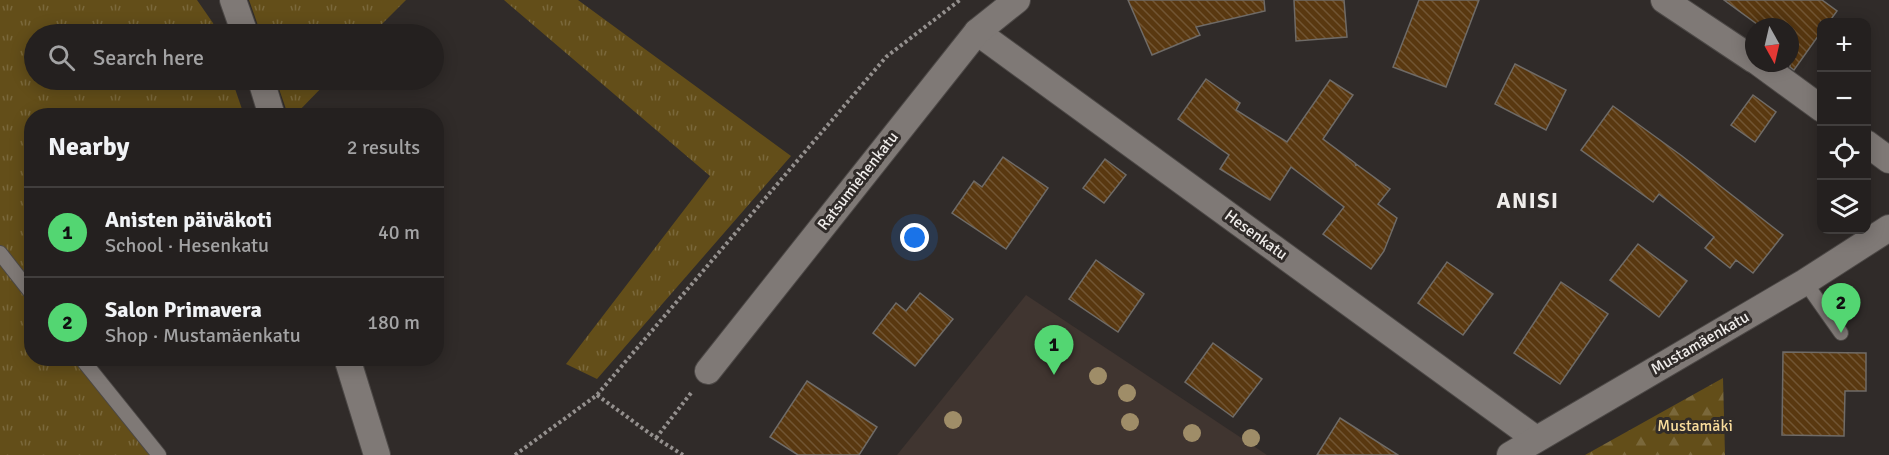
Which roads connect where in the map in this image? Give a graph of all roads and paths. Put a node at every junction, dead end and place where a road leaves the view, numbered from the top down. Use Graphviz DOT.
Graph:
graph roads {
  1 [pos="233,0"];
  2 [pos="960,0"];
  3 [pos="1017,0"];
  4 [pos="1664,0"];
  5 [pos="241,24"];
  6 [pos="977,32"];
  7 [pos="1745,54"];
  8 [pos="1771,72"];
  9 [pos="264,90"];
  10 [pos="1817,106"];
  11 [pos="270,108"];
  12 [pos="1871,147"];
  13 [pos="1889,160"];
  14 [pos="1889,228"];
  15 [pos="0,253"];
  16 [pos="1805,282"];
  17 [pos="24,284"];
  18 [pos="1841,333"];
  19 [pos="87,366"];
  20 [pos="349,366"];
  21 [pos="708,371"];
  22 [pos="597,395"];
  23 [pos="656,438"];
  24 [pos="1536,439"];
  25 [pos="159,455"];
  26 [pos="377,455"];
  27 [pos="514,455"];
  28 [pos="683,455"];
  29 [pos="1510,455"];
  1 -- 5 [label="street"];
  2 -- 22 [label="path"];
  3 -- 6 [label="street, Ratsumiehenkatu"];
  4 -- 7 [label="street"];
  6 -- 21 [label="street, Ratsumiehenkatu"];
  6 -- 24 [label="street, Hesenkatu"];
  8 -- 10 [label="street"];
  9 -- 11 [label="street"];
  12 -- 13 [label="street"];
  14 -- 16 [label="street, Mustamäenkatu"];
  15 -- 17 [label="lane"];
  16 -- 18 [label="lane"];
  16 -- 24 [label="street, Mustamäenkatu"];
  19 -- 25 [label="lane"];
  20 -- 26 [label="street"];
  21 -- 23 [label="path"];
  22 -- 23 [label="path"];
  22 -- 27 [label="path"];
  23 -- 28 [label="path"];
  24 -- 29 [label="street, Mustamäenkatu"];
}
